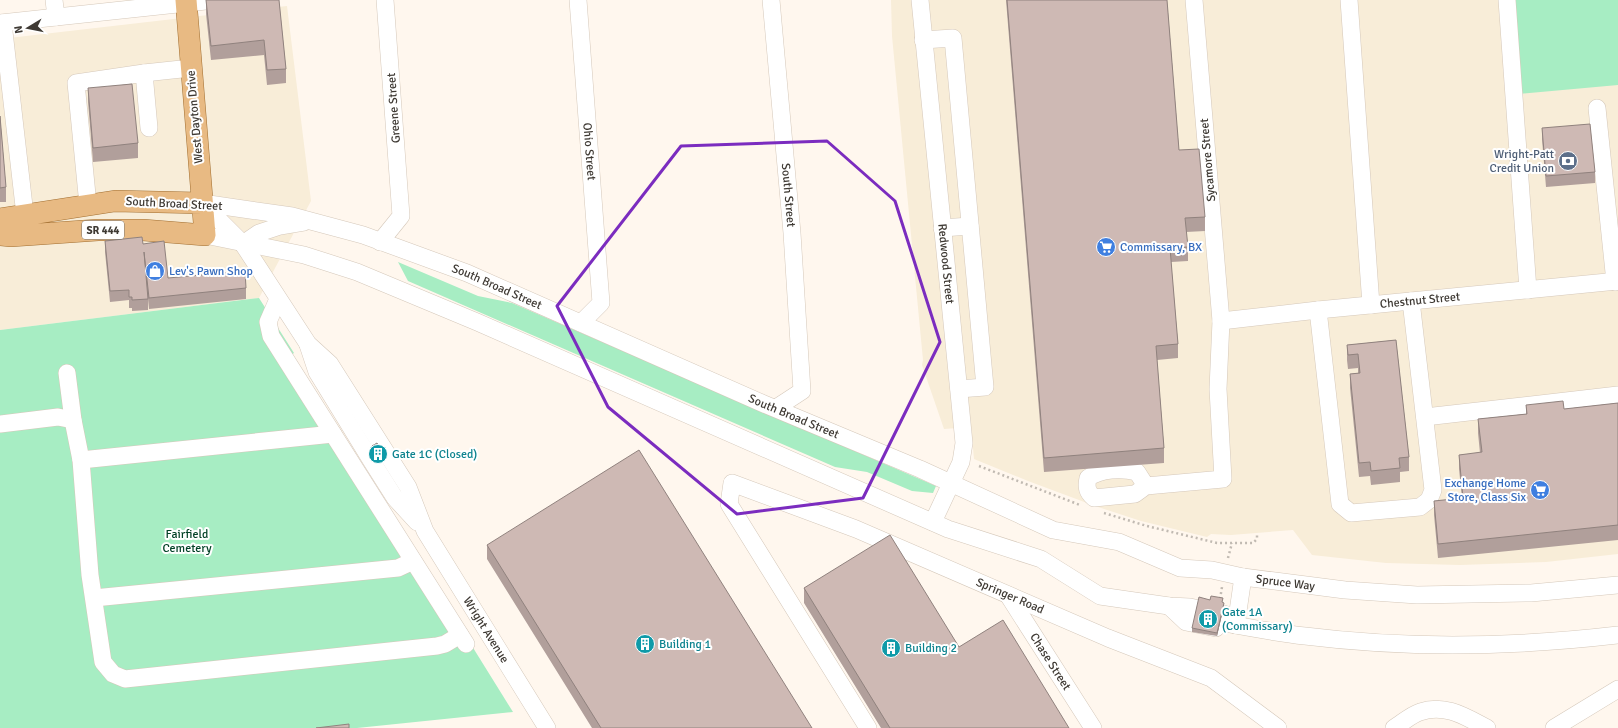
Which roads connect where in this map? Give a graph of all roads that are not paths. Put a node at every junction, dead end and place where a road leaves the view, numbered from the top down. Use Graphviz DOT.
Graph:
graph roads {
  1 [pos="54,0"];
  2 [pos="215,0"];
  3 [pos="385,0"];
  4 [pos="578,0"];
  5 [pos="771,0"];
  6 [pos="920,0"];
  7 [pos="1194,0"];
  8 [pos="1349,0"];
  9 [pos="1507,0"];
  10 [pos="186,2"];
  11 [pos="56,17"];
  12 [pos="1,23"];
  13 [pos="923,40"];
  14 [pos="191,68"];
  15 [pos="144,73"];
  16 [pos="1597,108"];
  17 [pos="149,128"];
  18 [pos="202,203"];
  19 [pos="88,205"];
  20 [pos="25,214"];
  21 [pos="0,219"];
  22 [pos="310,221"];
  23 [pos="970,226"];
  24 [pos="942,228"];
  25 [pos="0,235"];
  26 [pos="205,235"];
  27 [pos="380,242"];
  28 [pos="243,244"];
  29 [pos="1617,282"];
  30 [pos="1528,290"];
  31 [pos="278,299"];
  32 [pos="1411,301"];
  33 [pos="1371,305"];
  34 [pos="1318,310"];
  35 [pos="1221,321"];
  36 [pos="581,323"];
  37 [pos="67,373"];
  38 [pos="958,390"];
  39 [pos="1618,395"];
  40 [pos="776,408"];
  41 [pos="1425,417"];
  42 [pos="73,420"];
  43 [pos="0,424"];
  44 [pos="333,434"];
  45 [pos="81,460"];
  46 [pos="1146,486"];
  47 [pos="959,487"];
  48 [pos="933,522"];
  49 [pos="413,561"];
  50 [pos="1243,577"];
  51 [pos="1618,585"];
  52 [pos="1008,595"];
  53 [pos="94,598"];
  54 [pos="1236,625"];
  55 [pos="1618,635"];
  56 [pos="1615,695"];
  57 [pos="1472,723"];
  58 [pos="545,727"];
  59 [pos="868,728"];
  60 [pos="1093,728"];
  61 [pos="1278,728"];
  62 [pos="1394,728"];
  63 [pos="1487,728"];
  64 [pos="1554,728"];
  1 -- 11 [label="street"];
  2 -- 10 [label="street"];
  3 -- 27 [label="street, Greene Street"];
  4 -- 36 [label="street, Ohio Street"];
  5 -- 40 [label="street, South Street"];
  6 -- 13 [label="street, Redwood Street"];
  7 -- 35 [label="street, Sycamore Street"];
  8 -- 33 [label="street"];
  9 -- 30 [label="street"];
  10 -- 11 [label="street"];
  10 -- 14 [label="main road, West Dayton Drive"];
  11 -- 12 [label="street"];
  12 -- 20 [label="street"];
  13 -- 23 [label="street"];
  13 -- 24 [label="street, Redwood Street"];
  14 -- 15 [label="street"];
  14 -- 18 [label="main road, West Dayton Drive"];
  15 -- 17 [label="street"];
  15 -- 19 [label="street"];
  16 -- 29 [label="street"];
  18 -- 19 [label="main road, South Broad Street / SR 444"];
  18 -- 22 [label="street, South Broad Street"];
  18 -- 26 [label="main road, West Dayton Drive"];
  18 -- 28 [label="street, Wright Avenue"];
  19 -- 20 [label="main road, South Broad Street / SR 444"];
  20 -- 21 [label="main road, South Broad Street / SR 444"];
  22 -- 27 [label="street, South Broad Street"];
  22 -- 28 [label="street"];
  23 -- 24 [label="street"];
  23 -- 38 [label="street"];
  24 -- 38 [label="street, Redwood Street"];
  25 -- 26 [label="main road, SR 444"];
  26 -- 28 [label="street"];
  27 -- 36 [label="street, South Broad Street"];
  28 -- 31 [label="street, Wright Avenue"];
  28 -- 48 [label="street"];
  29 -- 30 [label="street, Chestnut Street"];
  30 -- 32 [label="street, Chestnut Street"];
  31 -- 44 [label="street"];
  31 -- 58 [label="street, Wright Avenue"];
  32 -- 33 [label="street, Chestnut Street"];
  32 -- 41 [label="street"];
  33 -- 34 [label="street, Chestnut Street"];
  34 -- 35 [label="street, Chestnut Street"];
  34 -- 41 [label="street"];
  35 -- 46 [label="street, Sycamore Street"];
  36 -- 40 [label="street, South Broad Street"];
  37 -- 42 [label="street"];
  38 -- 47 [label="street, Redwood Street"];
  39 -- 41 [label="street"];
  40 -- 47 [label="street, South Broad Street"];
  42 -- 43 [label="street"];
  42 -- 45 [label="street"];
  44 -- 45 [label="street"];
  44 -- 49 [label="street"];
  45 -- 53 [label="street"];
  47 -- 48 [label="street, Redwood Street"];
  47 -- 50 [label="street, Spruce Way"];
  48 -- 54 [label="street"];
  49 -- 53 [label="street"];
  49 -- 53 [label="street"];
  50 -- 51 [label="street, Spruce Way"];
  50 -- 54 [label="street"];
  52 -- 59 [label="street, Springer Road"];
  52 -- 60 [label="street, Chase Street"];
  52 -- 61 [label="street, Springer Road"];
  54 -- 55 [label="street"];
  56 -- 64 [label="street"];
  57 -- 62 [label="street"];
  57 -- 63 [label="street"];
}
